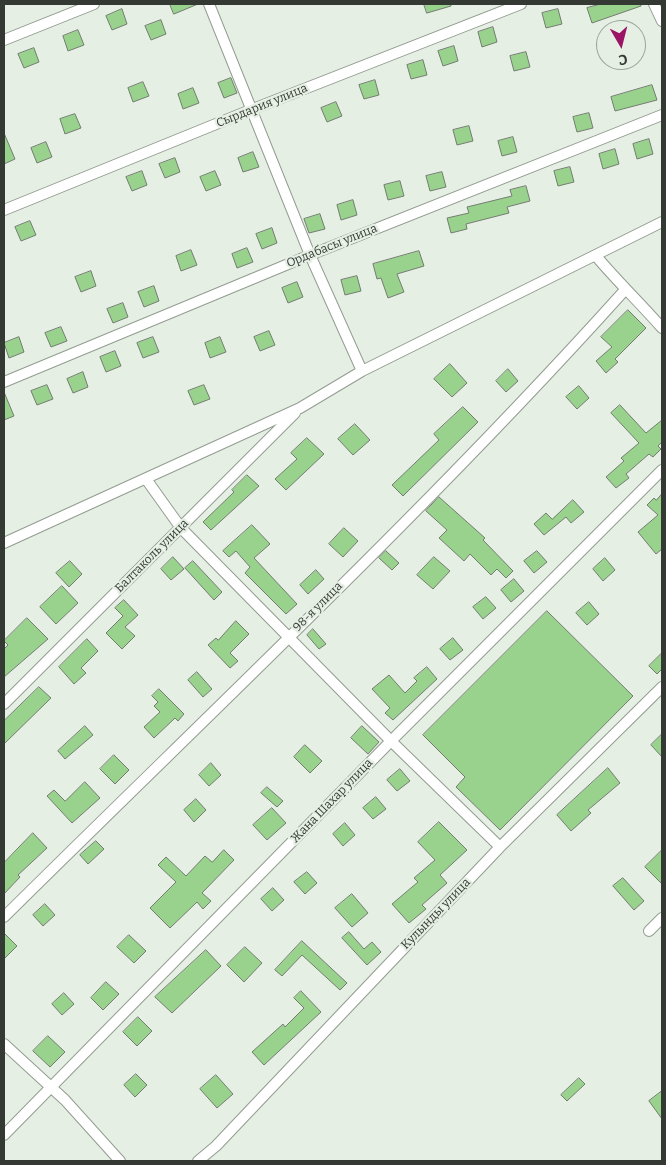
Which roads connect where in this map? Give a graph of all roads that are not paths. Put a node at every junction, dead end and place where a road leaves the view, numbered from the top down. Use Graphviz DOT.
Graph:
graph roads {
  1 [pos="94,4"];
  2 [pos="210,4"];
  3 [pos="521,4"];
  4 [pos="654,4"];
  5 [pos="662,21"];
  6 [pos="4,40"];
  7 [pos="253,109"];
  8 [pos="662,115"];
  9 [pos="4,210"];
  10 [pos="662,222"];
  11 [pos="310,254"];
  12 [pos="596,256"];
  13 [pos="624,290"];
  14 [pos="662,328"];
  15 [pos="362,371"];
  16 [pos="4,382"];
  17 [pos="300,408"];
  18 [pos="662,470"];
  19 [pos="146,479"];
  20 [pos="181,528"];
  21 [pos="4,543"];
  22 [pos="288,637"];
  23 [pos="662,687"];
  24 [pos="4,704"];
  25 [pos="391,741"];
  26 [pos="500,847"];
  27 [pos="4,917"];
  28 [pos="662,918"];
  29 [pos="649,931"];
  30 [pos="4,1044"];
  31 [pos="51,1089"];
  32 [pos="4,1135"];
  33 [pos="120,1161"];
  34 [pos="198,1161"];
  1 -- 6 [label="street"];
  2 -- 7 [label="street"];
  3 -- 7 [label="street, Сырдария улица"];
  4 -- 5 [label="street"];
  7 -- 9 [label="street, Сырдария улица"];
  7 -- 11 [label="street"];
  8 -- 11 [label="street, Ордабасы улица"];
  10 -- 12 [label="street"];
  11 -- 15 [label="street"];
  11 -- 16 [label="street, Ордабасы улица"];
  12 -- 13 [label="street"];
  12 -- 15 [label="street"];
  13 -- 14 [label="street"];
  13 -- 22 [label="street, 98-я улица"];
  15 -- 17 [label="street"];
  17 -- 19 [label="street"];
  17 -- 20 [label="street, Балтаколь улица"];
  18 -- 25 [label="street, Жана Шахар улица"];
  19 -- 20 [label="street"];
  19 -- 21 [label="street"];
  20 -- 22 [label="street"];
  20 -- 24 [label="street, Балтаколь улица"];
  22 -- 25 [label="street"];
  22 -- 27 [label="street, 98-я улица"];
  23 -- 26 [label="street, Кулынды улица"];
  25 -- 26 [label="street"];
  25 -- 31 [label="street, Жана Шахар улица"];
  26 -- 34 [label="street, Кулынды улица"];
  28 -- 29 [label="street"];
  30 -- 31 [label="street"];
  31 -- 32 [label="street, Жана Шахар улица"];
  31 -- 33 [label="street"];
}
